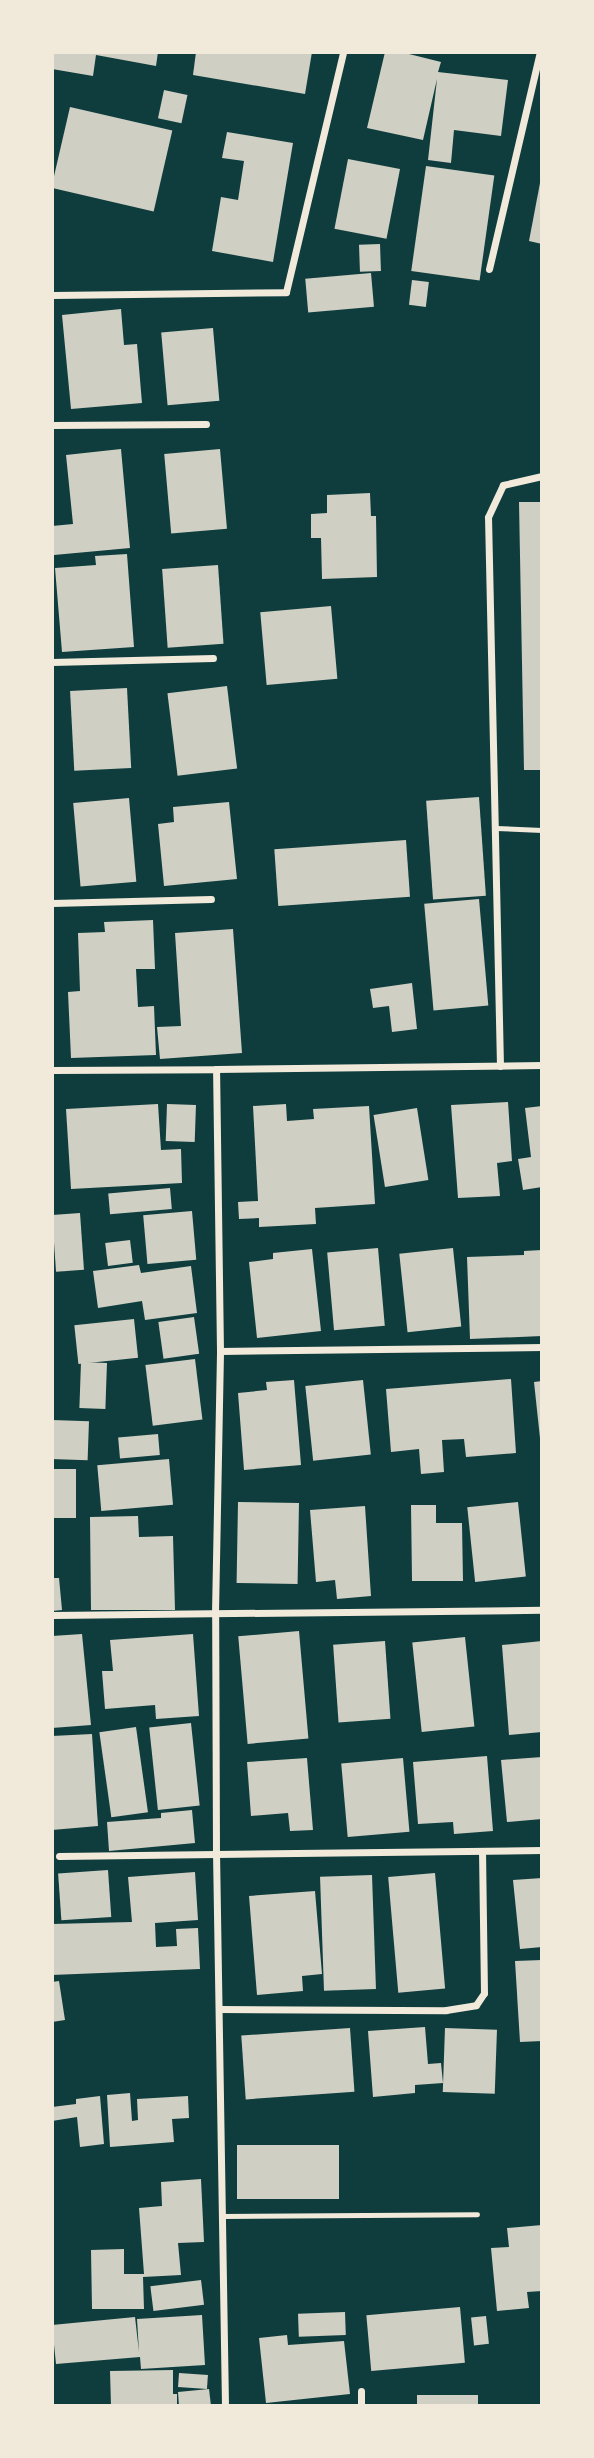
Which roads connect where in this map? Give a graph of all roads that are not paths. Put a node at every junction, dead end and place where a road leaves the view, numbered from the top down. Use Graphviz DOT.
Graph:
graph roads {
  1 [pos="343,52"];
  2 [pos="540,52"];
  3 [pos="489,269"];
  4 [pos="52,295"];
  5 [pos="206,424"];
  6 [pos="52,425"];
  7 [pos="541,476"];
  8 [pos="213,658"];
  9 [pos="52,662"];
  10 [pos="496,828"];
  11 [pos="541,830"];
  12 [pos="211,899"];
  13 [pos="52,903"];
  14 [pos="541,1065"];
  15 [pos="500,1066"];
  16 [pos="216,1069"];
  17 [pos="52,1070"];
  18 [pos="541,1347"];
  19 [pos="220,1351"];
  20 [pos="541,1610"];
  21 [pos="215,1613"];
  22 [pos="52,1615"];
  23 [pos="541,1850"];
  24 [pos="482,1851"];
  25 [pos="216,1853"];
  26 [pos="59,1856"];
  27 [pos="219,2008"];
  28 [pos="477,2214"];
  29 [pos="222,2216"];
  30 [pos="361,2391"];
  31 [pos="225,2406"];
  32 [pos="361,2406"];
  1 -- 4 [label="street"];
  2 -- 3 [label="street"];
  5 -- 6 [label="street"];
  7 -- 10 [label="street"];
  8 -- 9 [label="street"];
  10 -- 11 [label="lane"];
  10 -- 15 [label="street"];
  12 -- 13 [label="street"];
  14 -- 15 [label="street"];
  15 -- 16 [label="street"];
  16 -- 17 [label="street"];
  16 -- 19 [label="street"];
  18 -- 19 [label="street"];
  19 -- 21 [label="street"];
  20 -- 21 [label="street"];
  21 -- 22 [label="street"];
  21 -- 25 [label="street"];
  23 -- 24 [label="street"];
  24 -- 25 [label="street"];
  24 -- 27 [label="street"];
  25 -- 26 [label="street"];
  25 -- 27 [label="street"];
  27 -- 29 [label="street"];
  28 -- 29 [label="lane"];
  29 -- 31 [label="street"];
  30 -- 32 [label="street"];
}
